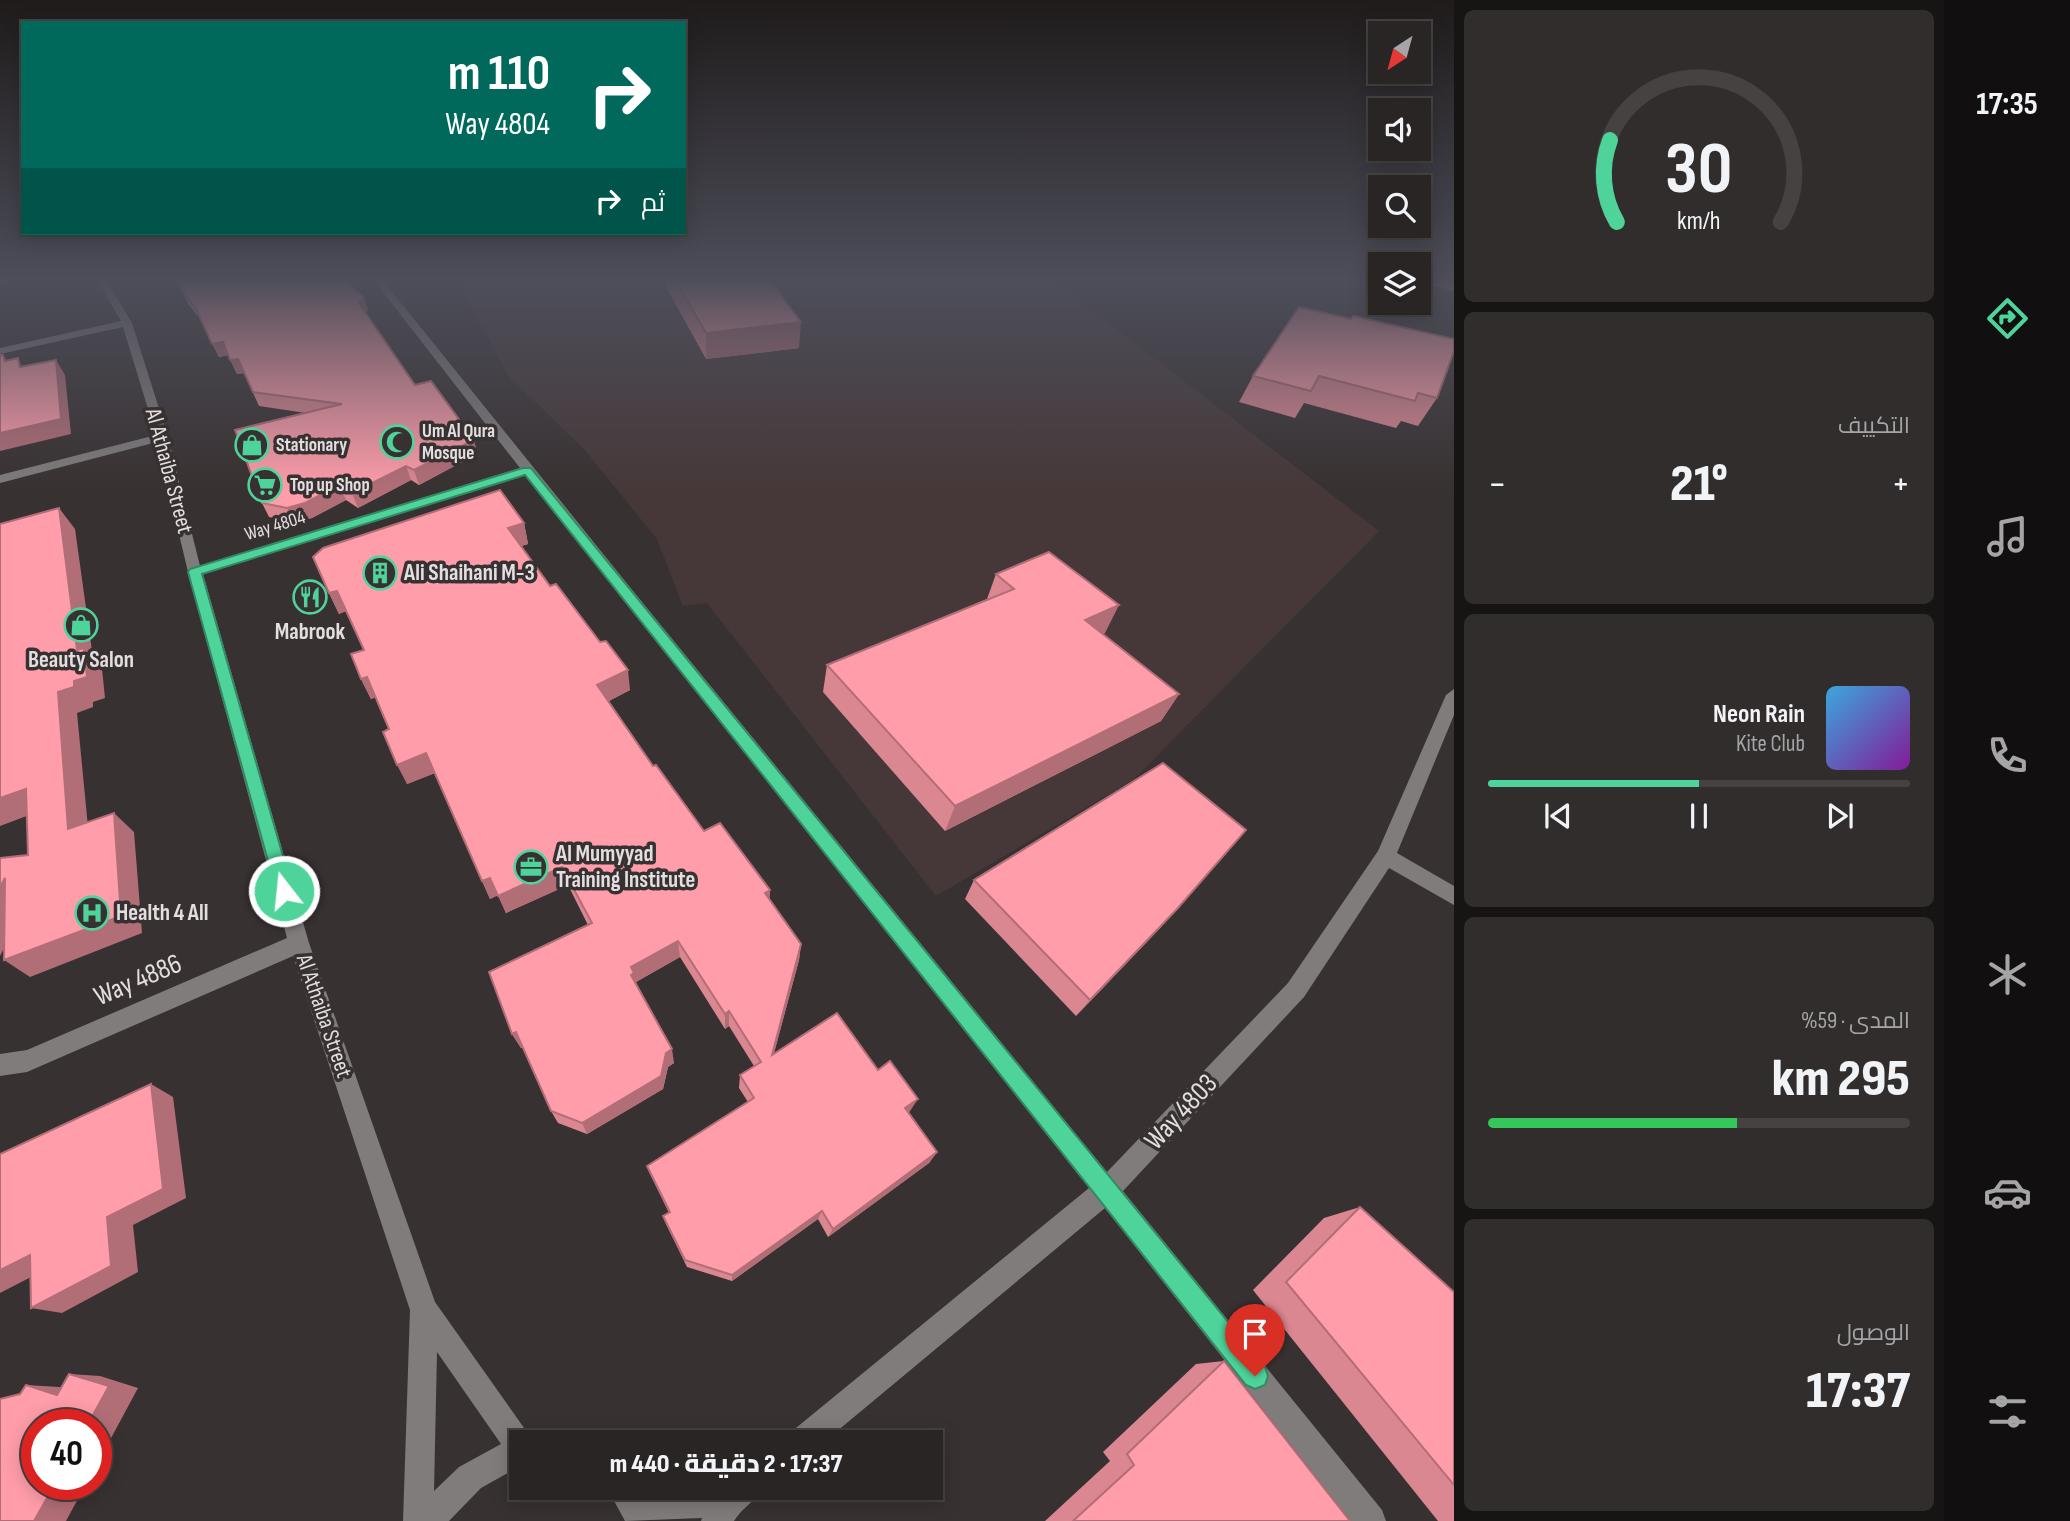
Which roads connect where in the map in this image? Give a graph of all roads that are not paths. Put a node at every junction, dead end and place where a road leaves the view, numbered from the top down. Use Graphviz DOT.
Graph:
graph roads {
  1 [pos="135,349"];
  2 [pos="432,349"];
  3 [pos="162,437"];
  4 [pos="527,470"];
  5 [pos="0,479"];
  6 [pos="195,572"];
  7 [pos="1454,695"];
  8 [pos="1386,856"];
  9 [pos="1454,895"];
  10 [pos="299,943"];
  11 [pos="0,1065"];
  12 [pos="1108,1189"];
  13 [pos="424,1310"];
  14 [pos="816,1430"];
  15 [pos="509,1431"];
  16 [pos="509,1454"];
  17 [pos="730,1503"];
  18 [pos="634,1506"];
  19 [pos="418,1521"];
  20 [pos="431,1521"];
  21 [pos="1371,1521"];
  1 -- 3 [label="street, Al Athaiba Street"];
  2 -- 4 [label="street"];
  3 -- 5 [label="street"];
  3 -- 6 [label="street, Al Athaiba Street"];
  4 -- 6 [label="street, Way 4804"];
  4 -- 12 [label="street"];
  6 -- 10 [label="street, Al Athaiba Street"];
  7 -- 8 [label="street, Way 4803"];
  8 -- 9 [label="street"];
  8 -- 12 [label="street, Way 4803"];
  10 -- 11 [label="street, Way 4886"];
  10 -- 13 [label="street, Al Athaiba Street"];
  12 -- 14 [label="street, Way 4803"];
  12 -- 21 [label="street"];
  13 -- 15 [label="street, Al Athaiba Street"];
  13 -- 19 [label="street, Al Athaiba Street"];
  16 -- 20 [label="street"];
  17 -- 18 [label="street"];
}
